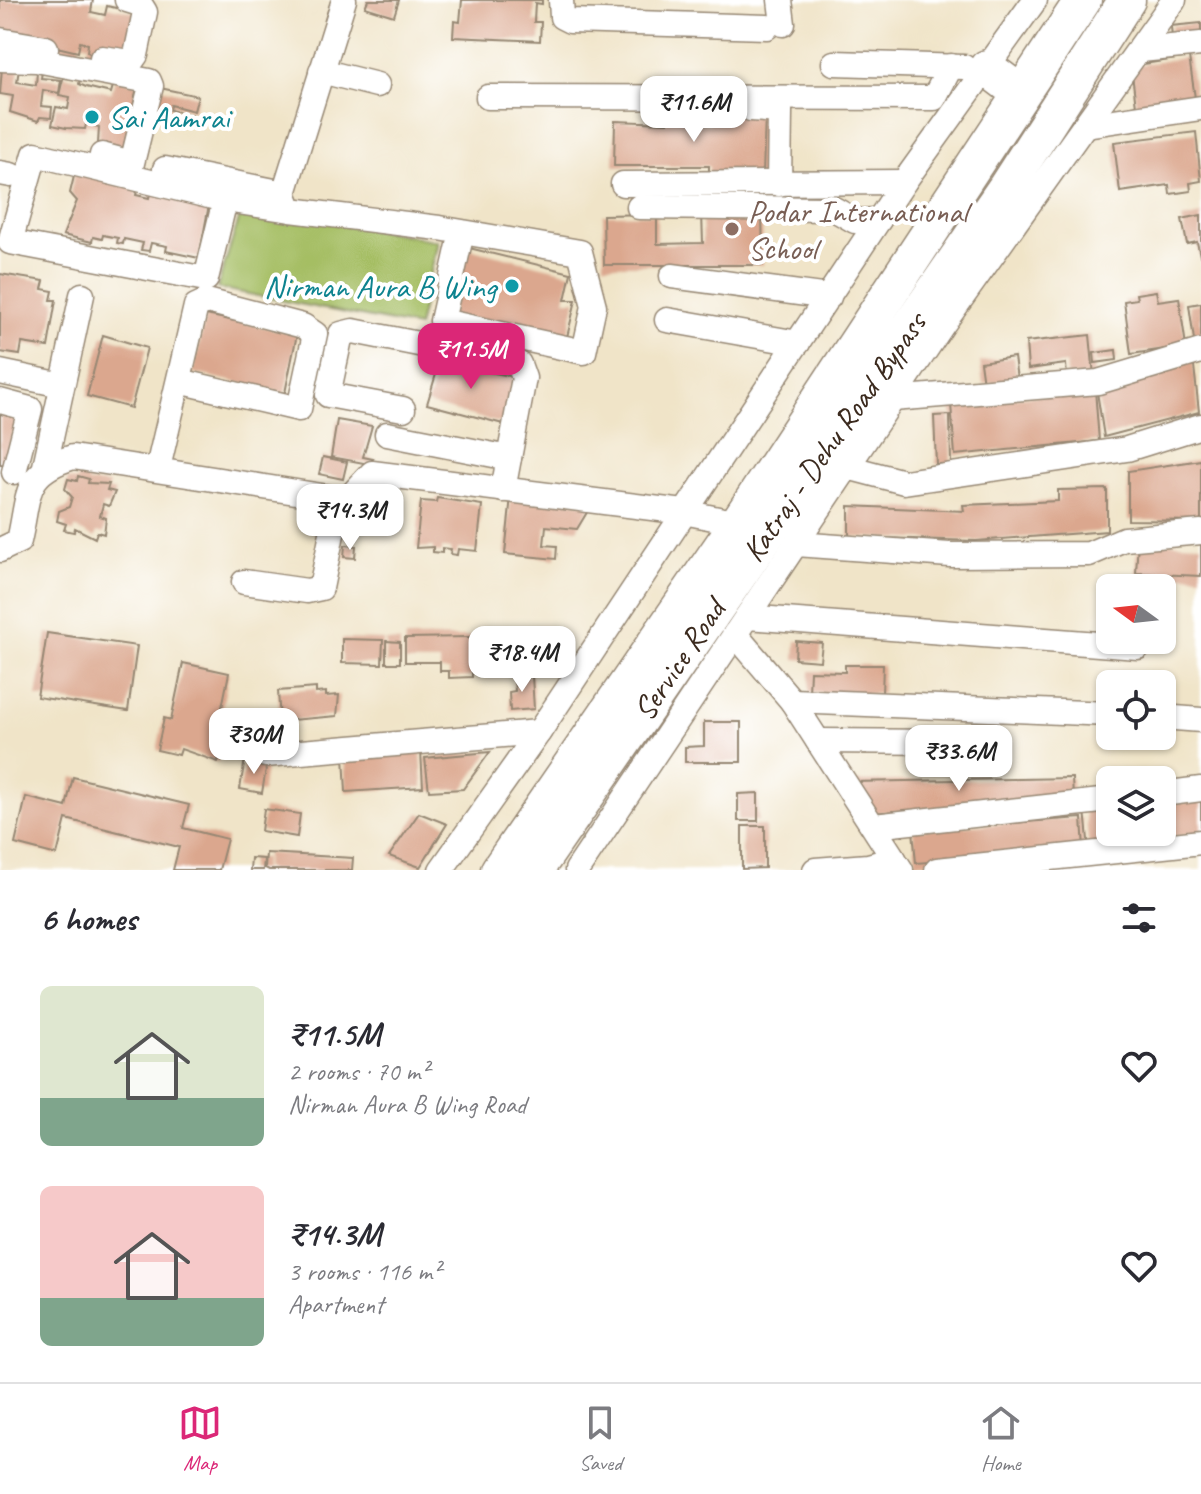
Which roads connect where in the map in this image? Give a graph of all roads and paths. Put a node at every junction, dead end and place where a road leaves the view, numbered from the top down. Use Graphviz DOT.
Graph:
graph roads {
  1 [pos="127,0"];
  2 [pos="344,0"];
  3 [pos="561,0"];
  4 [pos="1035,0"];
  5 [pos="1083,0"];
  6 [pos="1127,0"];
  7 [pos="1174,0"];
  8 [pos="776,17"];
  9 [pos="0,40"];
  10 [pos="1201,44"];
  11 [pos="1141,50"];
  12 [pos="0,59"];
  13 [pos="834,63"];
  14 [pos="951,66"];
  15 [pos="987,68"];
  16 [pos="321,71"];
  17 [pos="377,85"];
  18 [pos="1020,93"];
  19 [pos="488,97"];
  20 [pos="1201,108"];
  21 [pos="611,110"];
  22 [pos="1086,125"];
  23 [pos="29,138"];
  24 [pos="132,163"];
  25 [pos="904,182"];
  26 [pos="623,184"];
  27 [pos="779,184"];
  28 [pos="225,200"];
  29 [pos="288,201"];
  30 [pos="639,207"];
  31 [pos="879,220"];
  32 [pos="451,230"];
  33 [pos="672,276"];
  34 [pos="82,295"];
  35 [pos="829,297"];
  36 [pos="667,320"];
  37 [pos="798,343"];
  38 [pos="1201,351"];
  39 [pos="0,372"];
  40 [pos="179,381"];
  41 [pos="62,385"];
  42 [pos="893,399"];
  43 [pos="0,401"];
  44 [pos="403,409"];
  45 [pos="1201,426"];
  46 [pos="387,434"];
  47 [pos="509,458"];
  48 [pos="847,467"];
  49 [pos="158,468"];
  50 [pos="24,471"];
  51 [pos="503,490"];
  52 [pos="339,499"];
  53 [pos="684,512"];
  54 [pos="738,523"];
  55 [pos="1201,532"];
  56 [pos="796,544"];
  57 [pos="0,550"];
  58 [pos="244,582"];
  59 [pos="741,625"];
  60 [pos="1096,645"];
  61 [pos="792,701"];
  62 [pos="1096,713"];
  63 [pos="1176,718"];
  64 [pos="1201,720"];
  65 [pos="539,732"];
  66 [pos="818,741"];
  67 [pos="945,742"];
  68 [pos="265,755"];
  69 [pos="1201,789"];
  70 [pos="1176,792"];
  71 [pos="1096,802"];
  72 [pos="874,826"];
  73 [pos="1201,842"];
  74 [pos="898,865"];
  75 [pos="441,870"];
  76 [pos="499,870"];
  77 [pos="535,870"];
  78 [pos="577,870"];
  79 [pos="815,870"];
  80 [pos="937,870"];
  1 -- 9 [label="street"];
  2 -- 16 [label="street"];
  3 -- 8 [label="street"];
  4 -- 15 [label="street"];
  5 -- 18 [label="highway, Katraj - Dehu Road Bypass"];
  6 -- 77 [label="highway, Katraj - Dehu Road Bypass"];
  7 -- 11 [label="street"];
  10 -- 11 [label="street"];
  11 -- 22 [label="street"];
  12 -- 24 [label="street"];
  13 -- 14 [label="street"];
  14 -- 15 [label="street"];
  14 -- 19 [label="street"];
  15 -- 18 [label="highway"];
  15 -- 25 [label="street"];
  16 -- 17 [label="street"];
  16 -- 29 [label="street"];
  18 -- 54 [label="highway, Katraj - Dehu Road Bypass"];
  20 -- 22 [label="street"];
  21 -- 27 [label="street"];
  22 -- 42 [label="street, Service Road"];
  23 -- 24 [label="street"];
  24 -- 29 [label="street"];
  25 -- 27 [label="street"];
  25 -- 31 [label="street"];
  26 -- 27 [label="street"];
  28 -- 28 [label="street"];
  28 -- 29 [label="street"];
  29 -- 32 [label="street"];
  30 -- 31 [label="street"];
  31 -- 35 [label="street"];
  32 -- 32 [label="street"];
  33 -- 35 [label="street"];
  34 -- 41 [label="street"];
  35 -- 37 [label="street"];
  36 -- 37 [label="street"];
  37 -- 53 [label="street"];
  38 -- 42 [label="street"];
  39 -- 41 [label="street"];
  40 -- 40 [label="street"];
  40 -- 49 [label="street"];
  41 -- 50 [label="street"];
  42 -- 48 [label="street, Service Road"];
  43 -- 50 [label="street"];
  44 -- 47 [label="street"];
  45 -- 48 [label="street"];
  46 -- 47 [label="street"];
  47 -- 51 [label="street"];
  48 -- 56 [label="street, Service Road"];
  49 -- 50 [label="street"];
  49 -- 52 [label="street"];
  50 -- 57 [label="street"];
  51 -- 52 [label="street"];
  51 -- 53 [label="street"];
  52 -- 58 [label="street"];
  53 -- 54 [label="street"];
  53 -- 65 [label="street"];
  54 -- 76 [label="highway, Katraj - Dehu Road Bypass"];
  55 -- 56 [label="street"];
  56 -- 59 [label="street, Service Road"];
  59 -- 60 [label="street"];
  59 -- 61 [label="street"];
  59 -- 78 [label="street, Service Road"];
  61 -- 62 [label="street"];
  61 -- 66 [label="street"];
  63 -- 64 [label="street"];
  65 -- 68 [label="street"];
  65 -- 75 [label="street"];
  66 -- 67 [label="street"];
  66 -- 72 [label="street"];
  69 -- 70 [label="street"];
  71 -- 72 [label="street"];
  72 -- 74 [label="street"];
  73 -- 80 [label="street"];
  74 -- 79 [label="street"];
}
